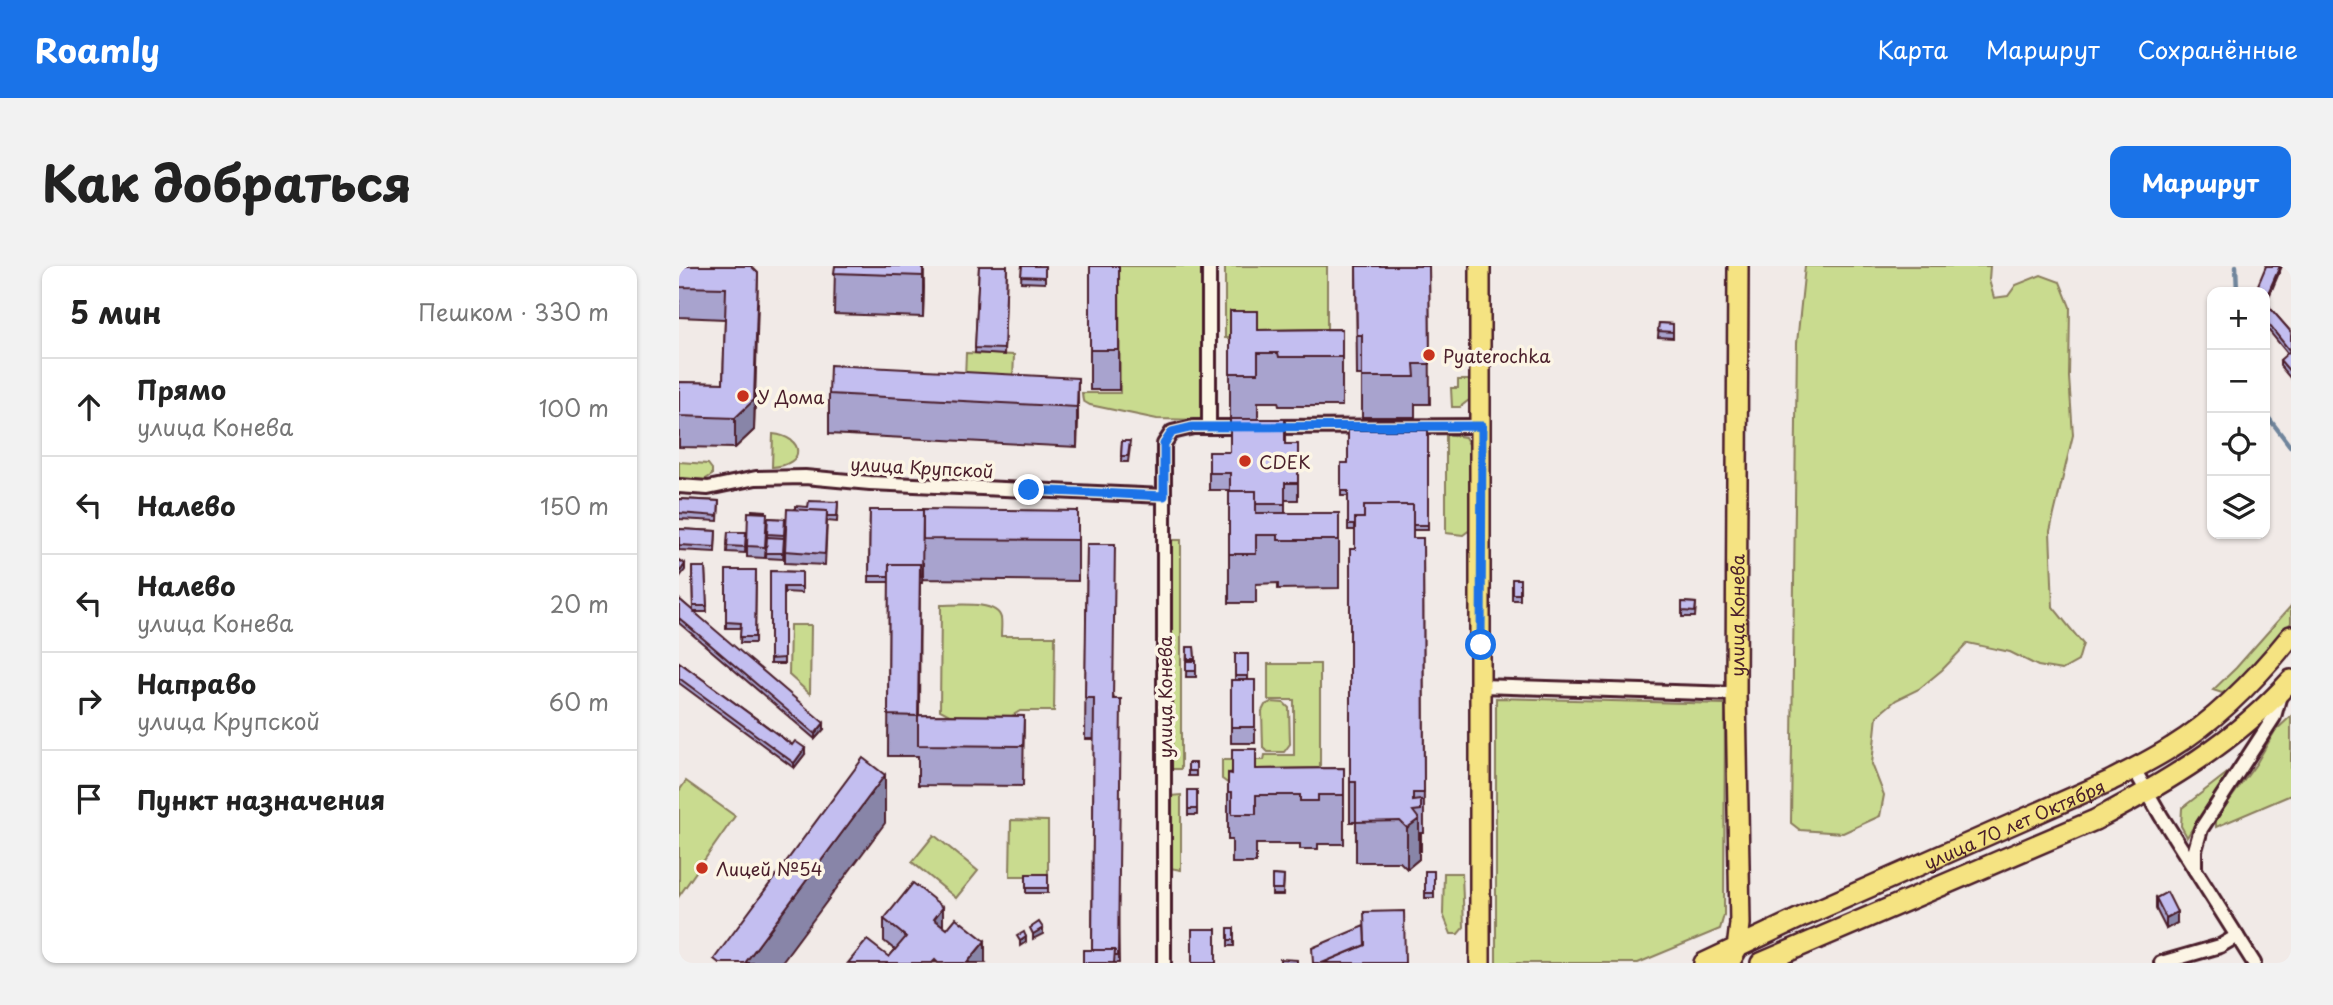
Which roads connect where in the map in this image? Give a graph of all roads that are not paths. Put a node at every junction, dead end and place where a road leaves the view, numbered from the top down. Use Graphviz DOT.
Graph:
graph roads {
  1 [pos="1209,266"];
  2 [pos="1480,266"];
  3 [pos="1738,266"];
  4 [pos="1482,426"];
  5 [pos="1209,427"];
  6 [pos="679,486"];
  7 [pos="1164,496"];
  8 [pos="2291,636"];
  9 [pos="1481,686"];
  10 [pos="2286,686"];
  11 [pos="1736,694"];
  12 [pos="2134,769"];
  13 [pos="2147,793"];
  14 [pos="2195,870"];
  15 [pos="2237,936"];
  16 [pos="1733,956"];
  17 [pos="1164,963"];
  18 [pos="1480,963"];
  19 [pos="1704,963"];
  20 [pos="1761,963"];
  21 [pos="2161,963"];
  22 [pos="2254,963"];
  1 -- 5 [label="street"];
  2 -- 4 [label="main road"];
  3 -- 11 [label="main road, улица Конева"];
  4 -- 5 [label="street"];
  4 -- 9 [label="main road"];
  5 -- 7 [label="street, улица Конева"];
  6 -- 7 [label="street, улица Крупской"];
  7 -- 17 [label="street, улица Конева"];
  8 -- 12 [label="main road, улица 70 лет Октября"];
  9 -- 11 [label="street"];
  9 -- 18 [label="main road"];
  10 -- 13 [label="main road, улица 70 лет Октября"];
  10 -- 14 [label="street"];
  11 -- 16 [label="main road, улица Конева"];
  12 -- 13 [label="street"];
  12 -- 16 [label="main road, улица 70 лет Октября"];
  13 -- 14 [label="street"];
  13 -- 20 [label="main road, улица 70 лет Октября"];
  14 -- 15 [label="street"];
  15 -- 21 [label="street"];
  15 -- 22 [label="street"];
  16 -- 19 [label="main road, улица 70 лет Октября"];
}
